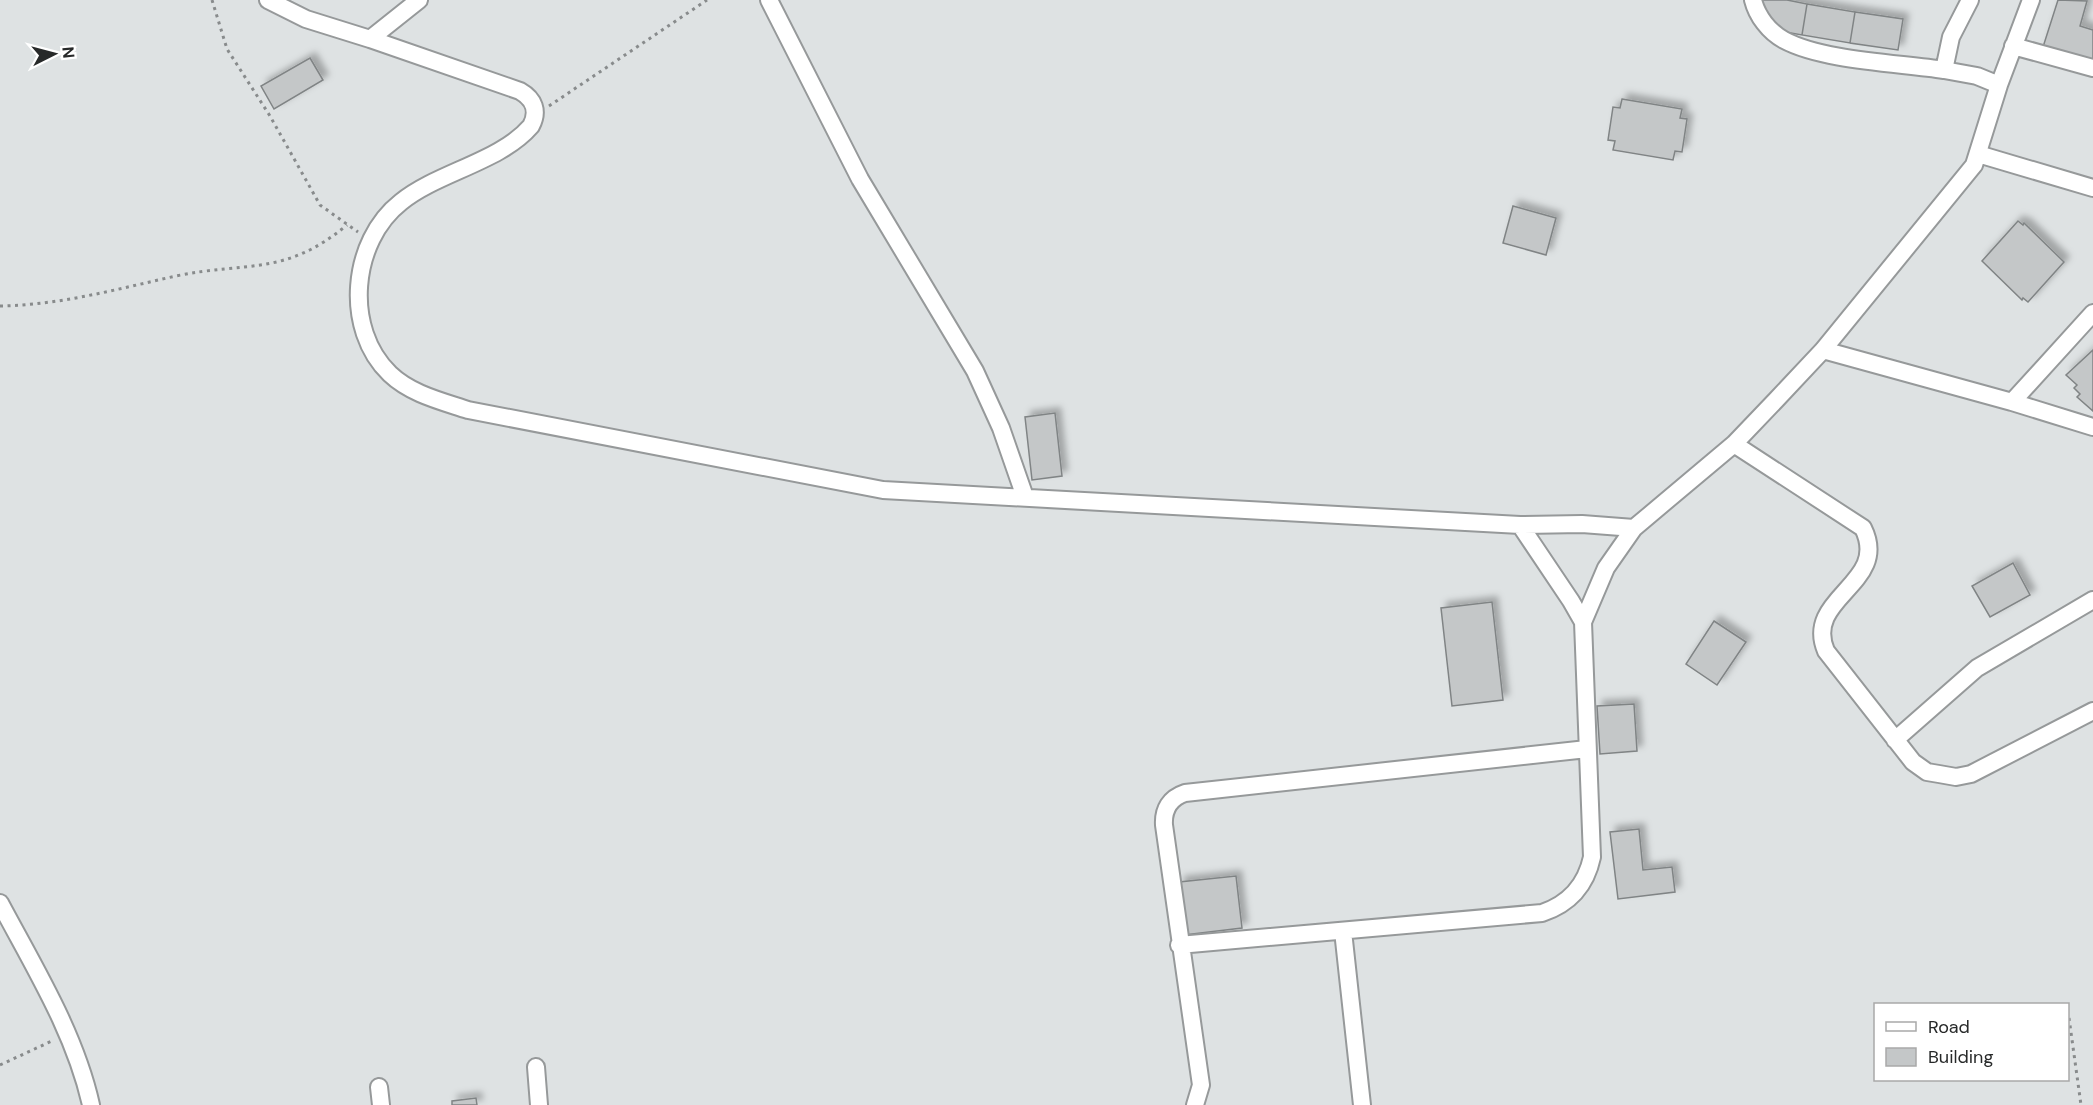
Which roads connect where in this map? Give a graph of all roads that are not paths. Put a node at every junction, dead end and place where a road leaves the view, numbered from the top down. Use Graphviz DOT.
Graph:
graph roads {
  1 [pos="268,0"];
  2 [pos="419,0"];
  3 [pos="769,0"];
  4 [pos="1753,0"];
  5 [pos="1970,0"];
  6 [pos="2031,0"];
  7 [pos="370,39"];
  8 [pos="2013,46"];
  9 [pos="2093,68"];
  10 [pos="1944,70"];
  11 [pos="1999,85"];
  12 [pos="1978,154"];
  13 [pos="2093,188"];
  14 [pos="2093,313"];
  15 [pos="1822,350"];
  16 [pos="2012,402"];
  17 [pos="2093,427"];
  18 [pos="1734,444"];
  19 [pos="1025,497"];
  20 [pos="1520,525"];
  21 [pos="1634,528"];
  22 [pos="2093,600"];
  23 [pos="1583,622"];
  24 [pos="2093,711"];
  25 [pos="1895,740"];
  26 [pos="1587,749"];
  27 [pos="0,903"];
  28 [pos="1343,931"];
  29 [pos="1179,945"];
  30 [pos="536,1067"];
  31 [pos="379,1087"];
  32 [pos="91,1105"];
  33 [pos="381,1105"];
  34 [pos="539,1105"];
  35 [pos="1195,1105"];
  36 [pos="1362,1105"];
  1 -- 7 [label="street"];
  2 -- 7 [label="street"];
  3 -- 19 [label="street"];
  4 -- 10 [label="street"];
  5 -- 10 [label="street"];
  6 -- 8 [label="street"];
  7 -- 19 [label="street"];
  8 -- 9 [label="street"];
  8 -- 11 [label="street"];
  10 -- 11 [label="street"];
  11 -- 12 [label="street"];
  12 -- 13 [label="street"];
  12 -- 15 [label="street"];
  14 -- 16 [label="street"];
  15 -- 16 [label="street"];
  15 -- 18 [label="street"];
  16 -- 17 [label="street"];
  18 -- 21 [label="street"];
  18 -- 25 [label="street"];
  19 -- 20 [label="street"];
  20 -- 21 [label="street"];
  20 -- 23 [label="street"];
  21 -- 23 [label="street"];
  22 -- 25 [label="street"];
  23 -- 26 [label="street"];
  24 -- 25 [label="street"];
  26 -- 28 [label="street"];
  26 -- 29 [label="street"];
  27 -- 32 [label="street"];
  28 -- 29 [label="street"];
  28 -- 36 [label="street"];
  29 -- 35 [label="street"];
  30 -- 34 [label="street"];
  31 -- 33 [label="street"];
}
